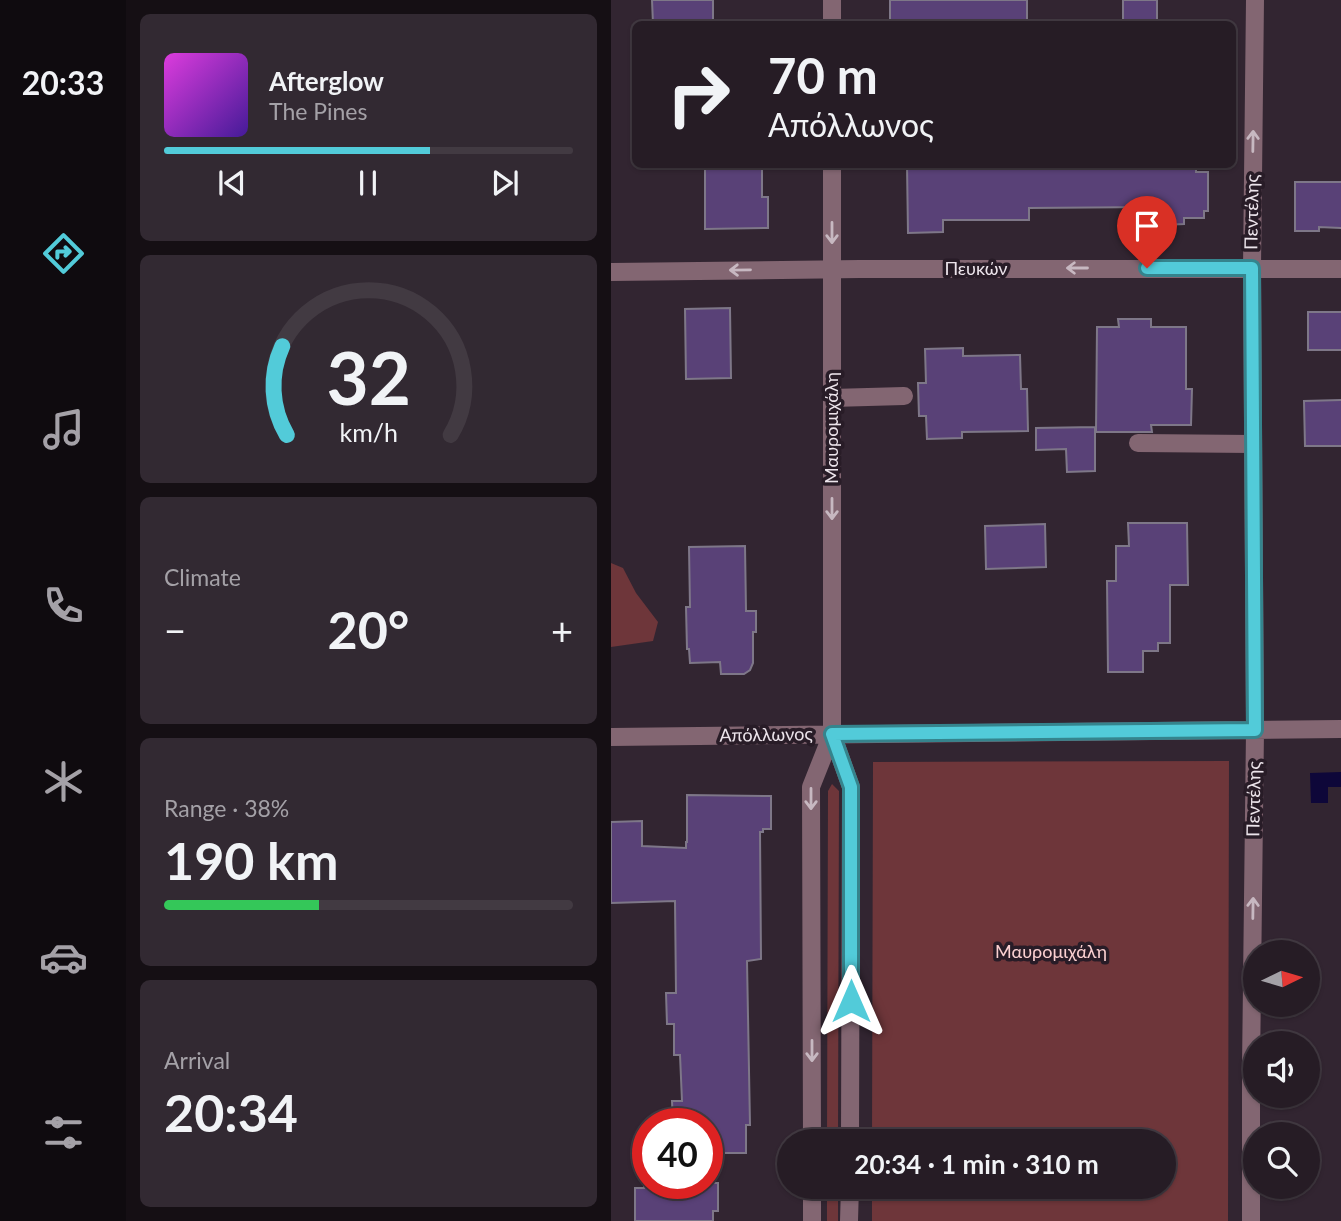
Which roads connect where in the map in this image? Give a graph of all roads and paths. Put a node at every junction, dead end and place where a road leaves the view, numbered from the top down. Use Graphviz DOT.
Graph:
graph roads {
  1 [pos="832,0"];
  2 [pos="1255,0"];
  3 [pos="832,21"];
  4 [pos="832,168"];
  5 [pos="1252,268"];
  6 [pos="832,269"];
  7 [pos="1341,269"];
  8 [pos="611,272"];
  9 [pos="904,396"];
  10 [pos="832,398"];
  11 [pos="1138,443"];
  12 [pos="1253,444"];
  13 [pos="1341,729"];
  14 [pos="1255,730"];
  15 [pos="832,734"];
  16 [pos="611,737"];
  17 [pos="812,1129"];
  18 [pos="850,1129"];
  19 [pos="812,1199"];
  20 [pos="850,1199"];
  21 [pos="812,1221"];
  22 [pos="850,1221"];
  23 [pos="1251,1221"];
  1 -- 3 [label="street"];
  5 -- 2 [label="street, Πεντέλης, one-way"];
  4 -- 6 [label="street, Μαυρομιχάλη, one-way"];
  5 -- 6 [label="street, Πευκών, one-way"];
  5 -- 7 [label="street, Πευκών"];
  5 -- 12 [label="street, Πεντέλης"];
  6 -- 8 [label="street, Πευκών, one-way"];
  6 -- 10 [label="street, Μαυρομιχάλη"];
  9 -- 10 [label="street"];
  10 -- 15 [label="street, Μαυρομιχάλη, one-way"];
  11 -- 12 [label="street"];
  12 -- 14 [label="street, Πεντέλης"];
  13 -- 14 [label="street, Απόλλωνος"];
  14 -- 15 [label="street, Απόλλωνος"];
  23 -- 14 [label="street, Πεντέλης, one-way"];
  15 -- 16 [label="street, Απόλλωνος"];
  15 -- 17 [label="street, Μαυρομιχάλη, one-way"];
  15 -- 18 [label="street, Μαυρομιχάλη"];
  19 -- 21 [label="street"];
  20 -- 22 [label="street"];
}
